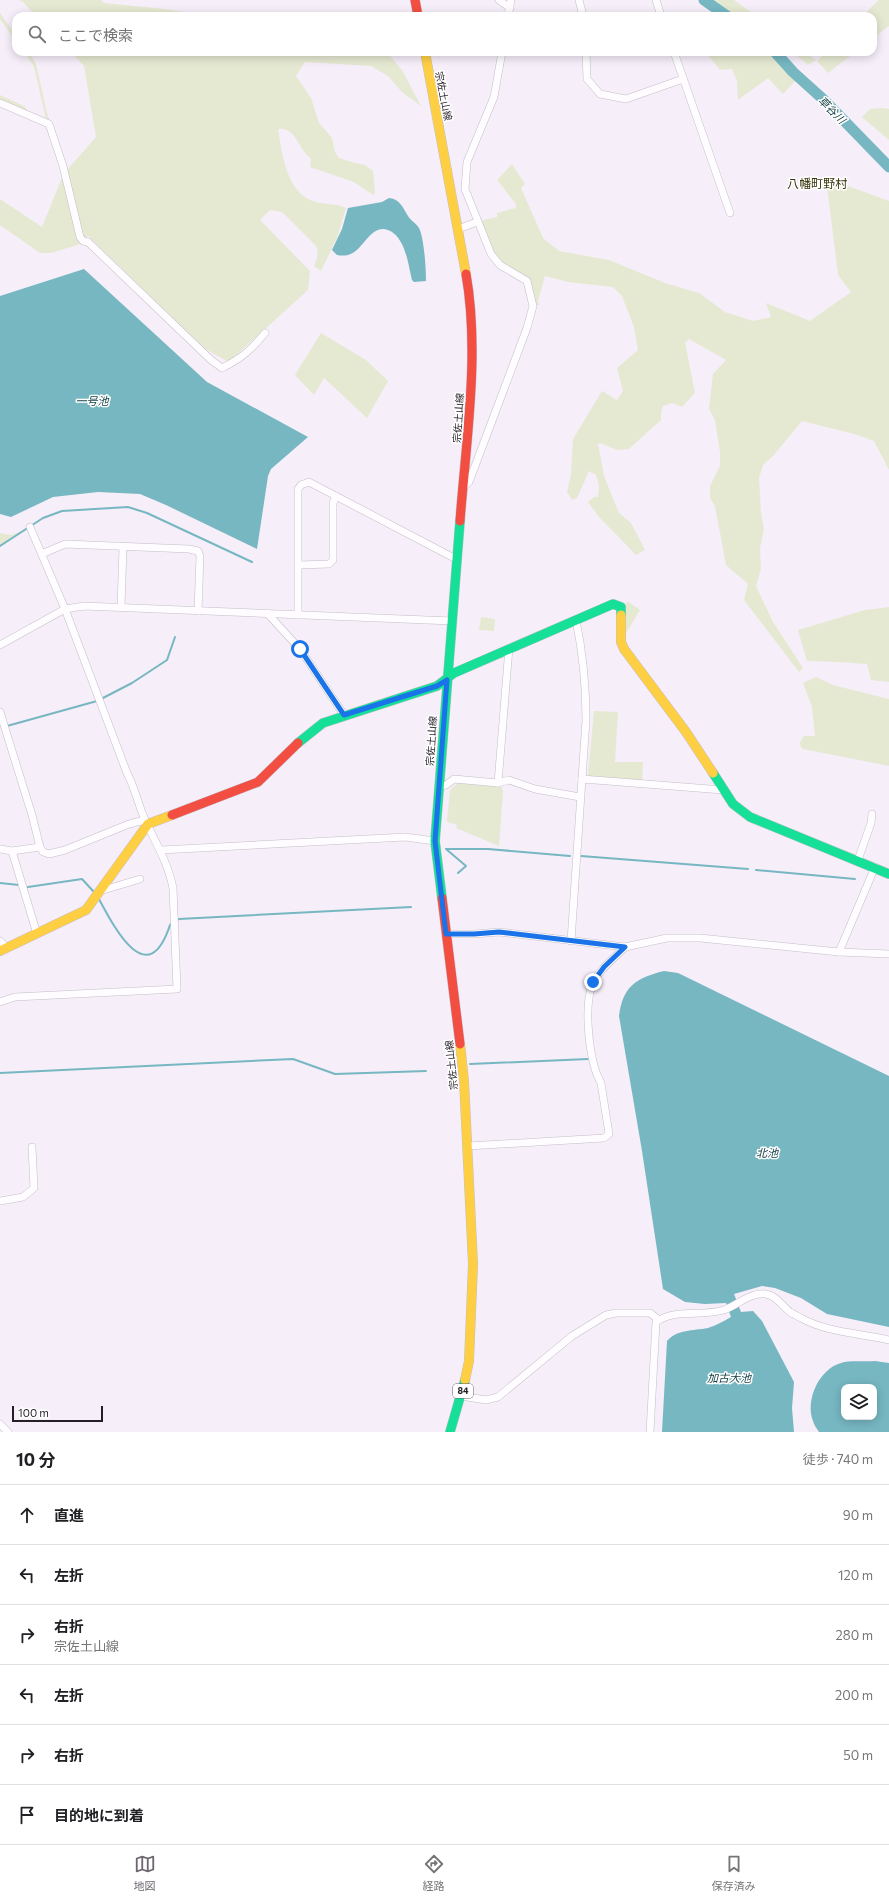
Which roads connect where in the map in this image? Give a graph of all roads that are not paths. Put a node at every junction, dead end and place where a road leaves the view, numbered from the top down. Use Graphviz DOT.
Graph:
graph roads {
  1 [pos="415,0"];
  2 [pos="499,0"];
  3 [pos="511,0"];
  4 [pos="579,0"];
  5 [pos="656,0"];
  6 [pos="417,12"];
  7 [pos="508,12"];
  8 [pos="509,12"];
  9 [pos="582,12"];
  10 [pos="660,12"];
  11 [pos="426,56"];
  12 [pos="501,56"];
  13 [pos="586,56"];
  14 [pos="675,56"];
  15 [pos="683,79"];
  16 [pos="0,104"];
  17 [pos="730,213"];
  18 [pos="477,222"];
  19 [pos="458,229"];
  20 [pos="265,333"];
  21 [pos="463,488"];
  22 [pos="336,496"];
  23 [pos="30,527"];
  24 [pos="123,547"];
  25 [pos="44,553"];
  26 [pos="456,559"];
  27 [pos="299,565"];
  28 [pos="120,608"];
  29 [pos="65,609"];
  30 [pos="198,611"];
  31 [pos="267,613"];
  32 [pos="298,615"];
  33 [pos="576,620"];
  34 [pos="452,621"];
  35 [pos="0,645"];
  36 [pos="509,648"];
  37 [pos="447,680"];
  38 [pos="0,712"];
  39 [pos="344,715"];
  40 [pos="582,779"];
  41 [pos="498,783"];
  42 [pos="439,786"];
  43 [pos="723,790"];
  44 [pos="580,797"];
  45 [pos="872,814"];
  46 [pos="146,822"];
  47 [pos="435,841"];
  48 [pos="40,847"];
  49 [pos="0,849"];
  50 [pos="161,850"];
  51 [pos="12,851"];
  52 [pos="858,860"];
  53 [pos="875,867"];
  54 [pos="889,874"];
  55 [pos="140,879"];
  56 [pos="98,891"];
  57 [pos="37,934"];
  58 [pos="446,934"];
  59 [pos="571,940"];
  60 [pos="2,946"];
  61 [pos="625,947"];
  62 [pos="839,952"];
  63 [pos="889,954"];
  64 [pos="0,1002"];
  65 [pos="468,1146"];
  66 [pos="32,1147"];
  67 [pos="0,1202"];
  68 [pos="659,1320"];
  69 [pos="889,1340"];
  70 [pos="461,1396"];
  71 [pos="0,1424"];
  72 [pos="8,1432"];
  73 [pos="450,1432"];
  74 [pos="650,1432"];
  1 -- 6 [label="main road"];
  2 -- 7 [label="street"];
  3 -- 8 [label="street"];
  4 -- 9 [label="street"];
  5 -- 10 [label="street"];
  11 -- 19 [label="main road, 宗佐土山線 / 84"];
  12 -- 18 [label="street"];
  13 -- 15 [label="street"];
  14 -- 15 [label="street"];
  15 -- 17 [label="street"];
  16 -- 20 [label="street"];
  18 -- 19 [label="street"];
  18 -- 21 [label="street"];
  19 -- 21 [label="main road, 宗佐土山線 / 84"];
  21 -- 26 [label="main road, 宗佐土山線 / 84"];
  22 -- 26 [label="street"];
  22 -- 27 [label="street"];
  22 -- 27 [label="street"];
  23 -- 29 [label="street"];
  24 -- 25 [label="street"];
  24 -- 28 [label="street"];
  24 -- 30 [label="street"];
  26 -- 34 [label="main road, 宗佐土山線 / 84"];
  27 -- 32 [label="street"];
  28 -- 29 [label="street"];
  28 -- 30 [label="street"];
  29 -- 35 [label="street"];
  29 -- 46 [label="street"];
  30 -- 31 [label="street"];
  31 -- 32 [label="street"];
  31 -- 39 [label="street"];
  32 -- 34 [label="street"];
  33 -- 36 [label="main road"];
  33 -- 40 [label="street"];
  33 -- 43 [label="main road"];
  34 -- 37 [label="main road, 宗佐土山線 / 84"];
  36 -- 37 [label="main road"];
  36 -- 41 [label="street"];
  37 -- 39 [label="main road"];
  37 -- 42 [label="main road, 宗佐土山線 / 84"];
  38 -- 48 [label="street"];
  39 -- 46 [label="main road"];
  40 -- 43 [label="street"];
  40 -- 44 [label="street"];
  41 -- 42 [label="street"];
  41 -- 44 [label="street"];
  42 -- 47 [label="main road, 宗佐土山線 / 84"];
  43 -- 52 [label="main road"];
  44 -- 59 [label="street"];
  45 -- 52 [label="street"];
  46 -- 48 [label="street"];
  46 -- 50 [label="street"];
  46 -- 56 [label="main road"];
  47 -- 50 [label="street"];
  47 -- 58 [label="main road, 宗佐土山線 / 84"];
  48 -- 51 [label="street"];
  49 -- 51 [label="street"];
  50 -- 64 [label="street"];
  51 -- 57 [label="street"];
  52 -- 53 [label="main road"];
  53 -- 54 [label="main road"];
  53 -- 62 [label="street"];
  55 -- 56 [label="street"];
  56 -- 57 [label="main road"];
  57 -- 60 [label="main road"];
  58 -- 59 [label="street"];
  58 -- 65 [label="main road, 宗佐土山線 / 84"];
  59 -- 61 [label="street"];
  61 -- 62 [label="street"];
  61 -- 65 [label="street"];
  62 -- 63 [label="street"];
  65 -- 70 [label="main road, 宗佐土山線 / 84"];
  66 -- 67 [label="street"];
  68 -- 69 [label="street"];
  68 -- 70 [label="street"];
  68 -- 74 [label="street"];
  70 -- 73 [label="main road, 宗佐土山線 / 84"];
  71 -- 72 [label="street"];
}
